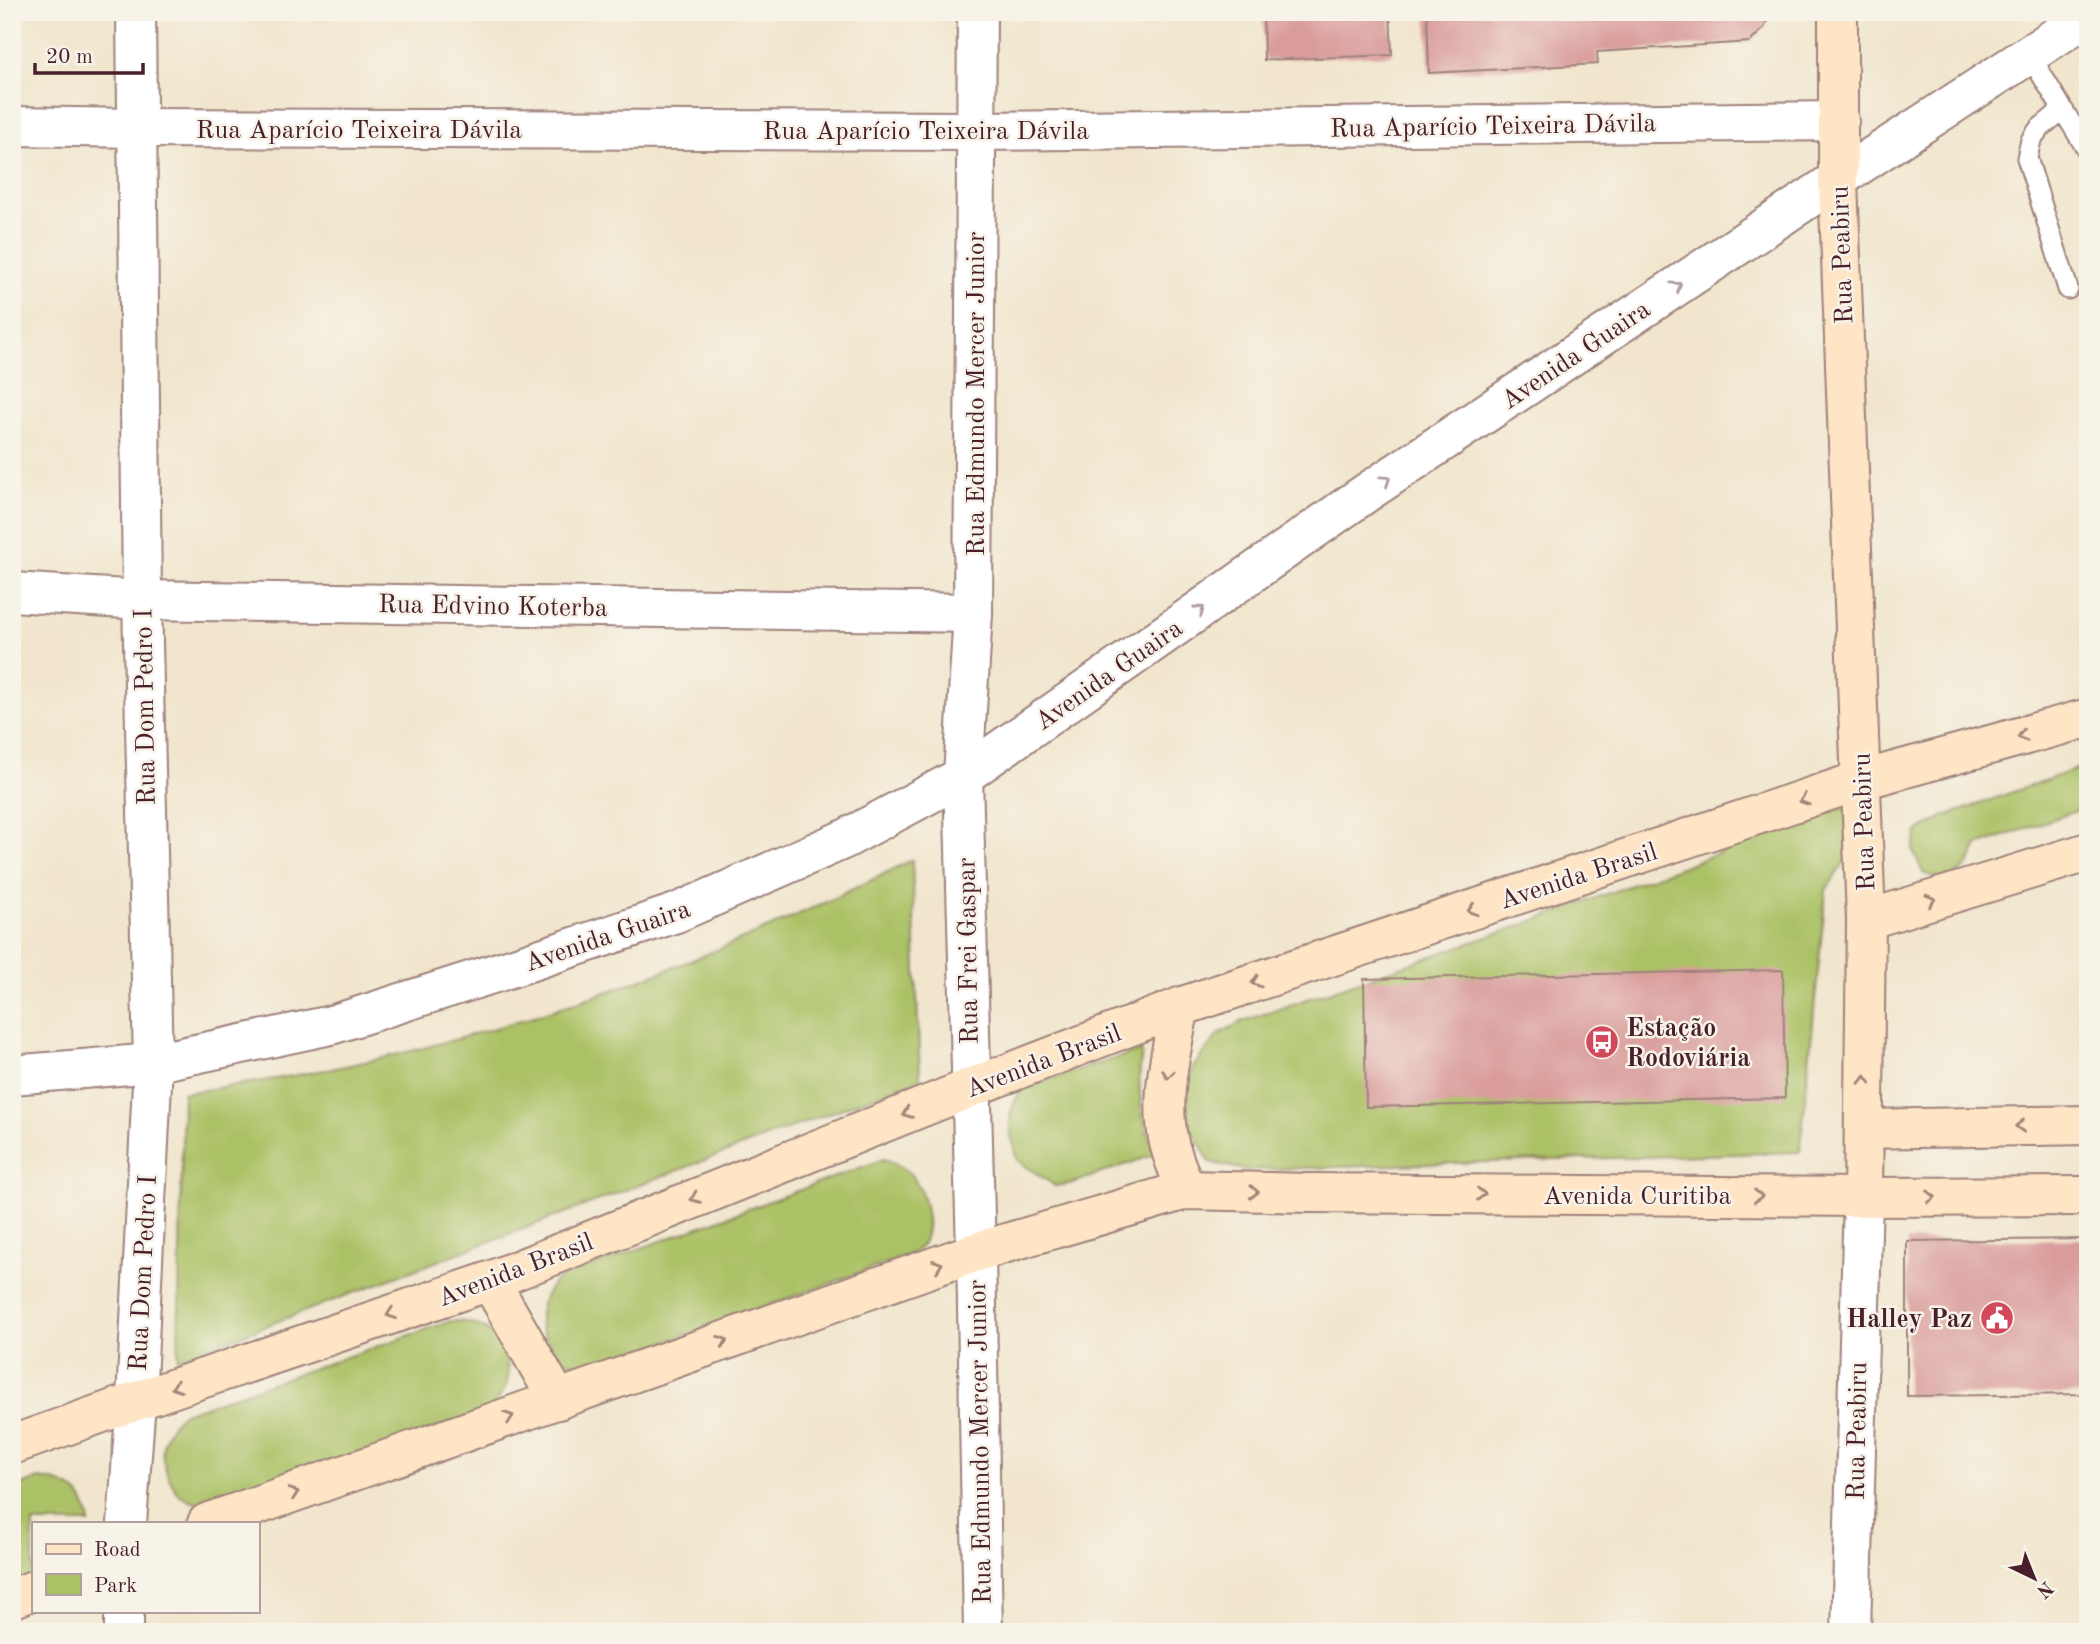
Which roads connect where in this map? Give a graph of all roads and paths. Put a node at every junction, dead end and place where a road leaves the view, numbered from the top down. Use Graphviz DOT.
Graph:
graph roads {
  1 [pos="136,12"];
  2 [pos="977,12"];
  3 [pos="1838,12"];
  4 [pos="2088,16"];
  5 [pos="2029,54"];
  6 [pos="2062,110"];
  7 [pos="1839,121"];
  8 [pos="12,125"];
  9 [pos="136,128"];
  10 [pos="977,131"];
  11 [pos="2088,151"];
  12 [pos="1838,179"];
  13 [pos="2068,289"];
  14 [pos="12,592"];
  15 [pos="142,600"];
  16 [pos="973,612"];
  17 [pos="2088,718"];
  18 [pos="963,775"];
  19 [pos="1862,780"];
  20 [pos="2088,852"];
  21 [pos="1866,920"];
  22 [pos="1180,1007"];
  23 [pos="153,1063"];
  24 [pos="12,1075"];
  25 [pos="970,1088"];
  26 [pos="2088,1125"];
  27 [pos="1864,1129"];
  28 [pos="1186,1190"];
  29 [pos="2088,1196"];
  30 [pos="1863,1197"];
  31 [pos="975,1252"];
  32 [pos="490,1280"];
  33 [pos="558,1400"];
  34 [pos="136,1401"];
  35 [pos="12,1445"];
  36 [pos="127,1522"];
  37 [pos="209,1522"];
  38 [pos="32,1590"];
  39 [pos="12,1599"];
  40 [pos="124,1612"];
  41 [pos="124,1632"];
  42 [pos="982,1632"];
  43 [pos="1851,1632"];
  1 -- 9 [label="street, Rua Dom Pedro I"];
  2 -- 10 [label="street, Rua Edmundo Mercer Junior"];
  3 -- 7 [label="main road, Rua Peabiru"];
  4 -- 5 [label="street, Avenida Guaira"];
  5 -- 6 [label="lane"];
  5 -- 12 [label="street, Avenida Guaira"];
  6 -- 11 [label="lane"];
  6 -- 13 [label="lane"];
  7 -- 10 [label="street, Rua Aparício Teixeira Dávila"];
  7 -- 12 [label="main road, Rua Peabiru"];
  8 -- 9 [label="street, Rua Aparício Teixeira Dávila"];
  9 -- 10 [label="street, Rua Aparício Teixeira Dávila"];
  9 -- 15 [label="street, Rua Dom Pedro I"];
  10 -- 16 [label="street, Rua Edmundo Mercer Junior"];
  18 -- 12 [label="street, Avenida Guaira, one-way"];
  12 -- 19 [label="main road, Rua Peabiru"];
  14 -- 15 [label="street, Rua Edvino Koterba"];
  15 -- 16 [label="street, Rua Edvino Koterba"];
  15 -- 23 [label="street, Rua Dom Pedro I"];
  16 -- 18 [label="street, Rua Edmundo Mercer Junior"];
  17 -- 19 [label="main road, Avenida Brasil, one-way"];
  18 -- 23 [label="street, Avenida Guaira"];
  18 -- 25 [label="street, Rua Frei Gaspar"];
  19 -- 21 [label="main road, Rua Peabiru"];
  19 -- 22 [label="main road, Avenida Brasil, one-way"];
  21 -- 20 [label="main road, one-way"];
  27 -- 21 [label="main road, Rua Peabiru, one-way"];
  22 -- 25 [label="main road, Avenida Brasil"];
  22 -- 28 [label="main road, one-way"];
  23 -- 24 [label="street, Avenida Guaira"];
  23 -- 34 [label="street, Rua Dom Pedro I"];
  25 -- 31 [label="street, Rua Frei Gaspar"];
  25 -- 32 [label="main road, Avenida Brasil, one-way"];
  26 -- 27 [label="main road, one-way"];
  27 -- 30 [label="main road, Rua Peabiru"];
  28 -- 30 [label="main road, Avenida Curitiba, one-way"];
  28 -- 31 [label="main road"];
  30 -- 29 [label="main road, Avenida Curitiba, one-way"];
  30 -- 43 [label="street, Rua Peabiru"];
  33 -- 31 [label="main road, one-way"];
  31 -- 42 [label="street, Rua Edmundo Mercer Junior"];
  32 -- 33 [label="main road"];
  32 -- 34 [label="main road, Avenida Brasil, one-way"];
  37 -- 33 [label="main road, one-way"];
  34 -- 35 [label="main road, Avenida Brasil"];
  34 -- 36 [label="street, Rua Dom Pedro I"];
  38 -- 39 [label="main road"];
  40 -- 41 [label="street"];
}
